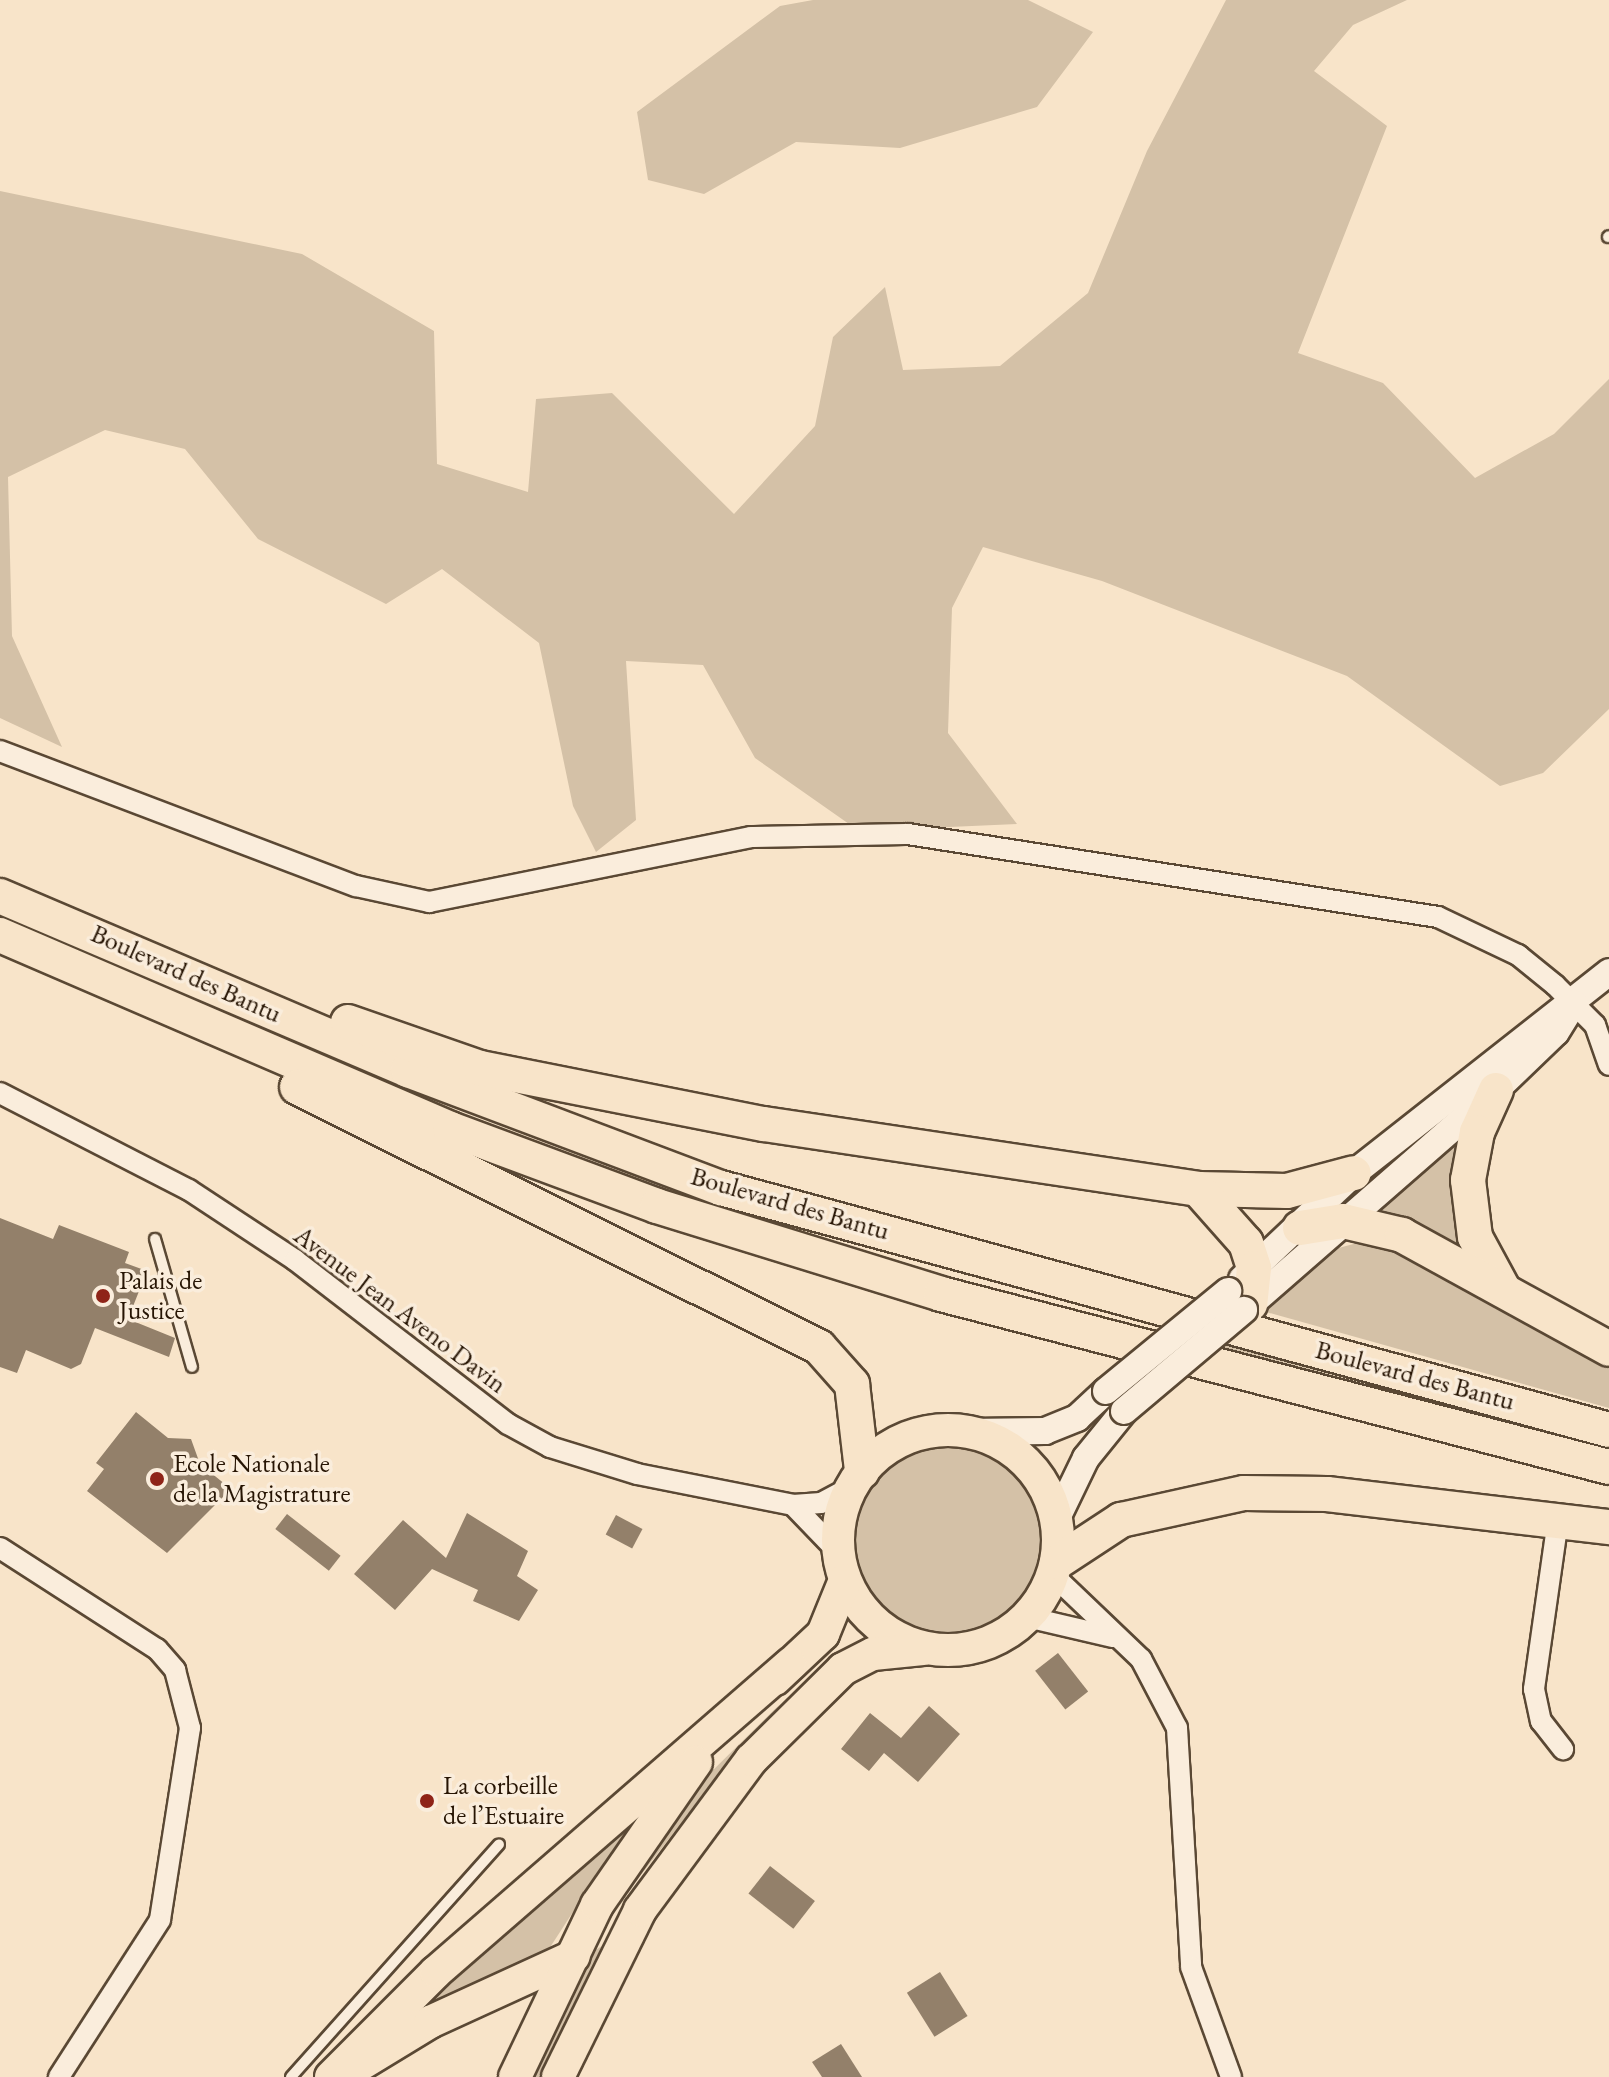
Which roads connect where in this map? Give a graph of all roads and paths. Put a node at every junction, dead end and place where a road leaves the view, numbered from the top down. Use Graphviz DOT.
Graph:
graph roads {
  1 [pos="0,751"];
  2 [pos="0,896"];
  3 [pos="0,937"];
  4 [pos="112,940"];
  5 [pos="1609,972"];
  6 [pos="1574,1003"];
  7 [pos="1609,1065"];
  8 [pos="1496,1090"];
  9 [pos="0,1093"];
  10 [pos="1354,1173"];
  11 [pos="1198,1189"];
  12 [pos="1343,1221"];
  13 [pos="1300,1228"];
  14 [pos="155,1239"];
  15 [pos="1254,1268"];
  16 [pos="1504,1290"];
  17 [pos="1241,1302"];
  18 [pos="1609,1349"];
  19 [pos="192,1367"];
  20 [pos="1115,1401"];
  21 [pos="1609,1430"];
  22 [pos="968,1432"];
  23 [pos="1609,1467"];
  24 [pos="856,1479"];
  25 [pos="793,1505"];
  26 [pos="1057,1518"];
  27 [pos="1558,1520"];
  28 [pos="1609,1527"];
  29 [pos="0,1548"];
  30 [pos="842,1566"];
  31 [pos="1055,1569"];
  32 [pos="1027,1617"];
  33 [pos="1117,1638"];
  34 [pos="934,1649"];
  35 [pos="790,1664"];
  36 [pos="1563,1749"];
  37 [pos="727,1788"];
  38 [pos="499,1844"];
  39 [pos="566,1962"];
  40 [pos="59,2077"];
  41 [pos="291,2077"];
  42 [pos="331,2077"];
  43 [pos="339,2077"];
  44 [pos="515,2077"];
  45 [pos="558,2077"];
  46 [pos="1231,2077"];
  1 -- 6 [label="street"];
  2 -- 4 [label="highway, Boulevard des Bantu"];
  3 -- 23 [label="highway, Boulevard des Bantu"];
  3 -- 24 [label="highway"];
  4 -- 11 [label="highway"];
  4 -- 21 [label="highway, Boulevard des Bantu"];
  5 -- 6 [label="street"];
  6 -- 7 [label="street"];
  6 -- 8 [label="street"];
  6 -- 10 [label="street"];
  8 -- 12 [label="street"];
  8 -- 16 [label="highway"];
  9 -- 25 [label="street, Avenue Jean Aveno Davin"];
  10 -- 11 [label="highway"];
  10 -- 13 [label="street"];
  11 -- 15 [label="highway"];
  12 -- 13 [label="highway"];
  12 -- 16 [label="highway"];
  12 -- 17 [label="street"];
  13 -- 15 [label="street"];
  14 -- 19 [label="lane"];
  15 -- 17 [label="highway"];
  16 -- 18 [label="highway"];
  17 -- 20 [label="street, bridge"];
  20 -- 22 [label="street"];
  20 -- 26 [label="street"];
  22 -- 24 [label="main road"];
  22 -- 26 [label="main road"];
  24 -- 25 [label="street"];
  24 -- 30 [label="main road"];
  25 -- 30 [label="street"];
  26 -- 31 [label="main road"];
  27 -- 28 [label="highway"];
  27 -- 31 [label="highway"];
  27 -- 36 [label="street"];
  29 -- 40 [label="street"];
  30 -- 34 [label="main road"];
  30 -- 35 [label="main road"];
  31 -- 32 [label="main road"];
  31 -- 33 [label="street"];
  32 -- 33 [label="street"];
  32 -- 34 [label="main road"];
  33 -- 46 [label="street"];
  34 -- 37 [label="main road"];
  35 -- 39 [label="main road"];
  35 -- 42 [label="main road"];
  37 -- 39 [label="main road"];
  37 -- 45 [label="main road"];
  38 -- 41 [label="lane"];
  39 -- 43 [label="main road"];
  39 -- 44 [label="main road"];
}
